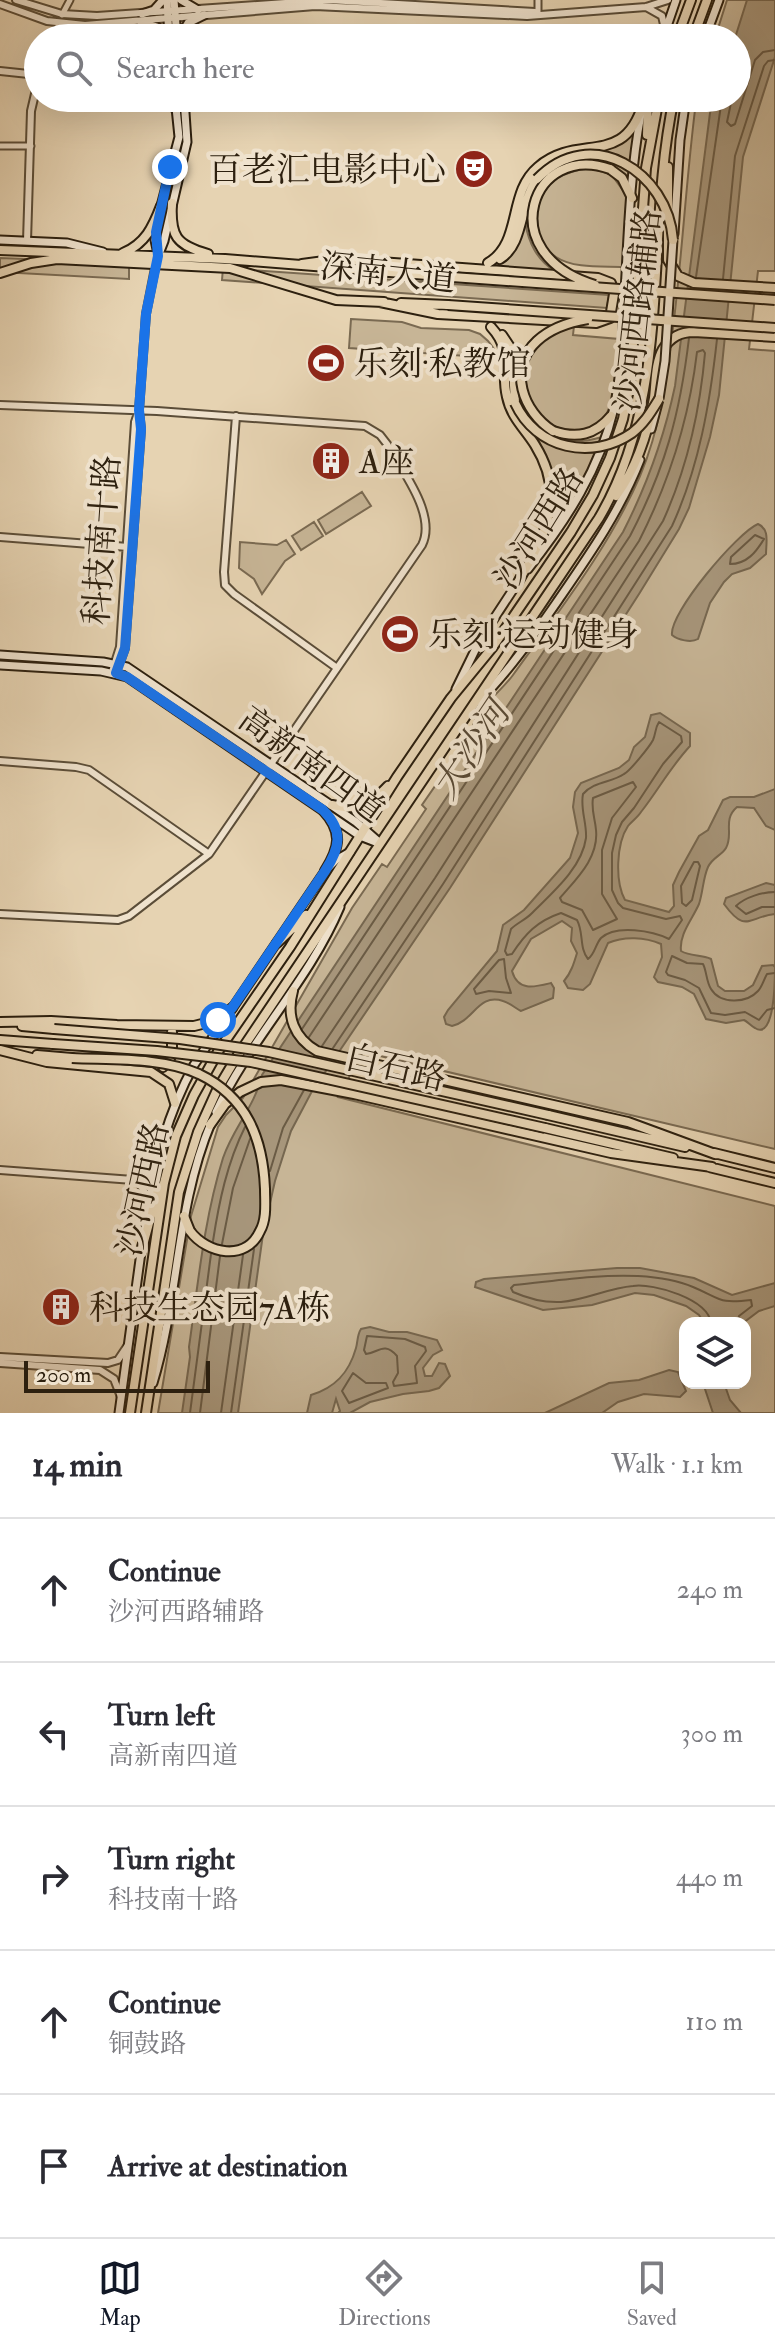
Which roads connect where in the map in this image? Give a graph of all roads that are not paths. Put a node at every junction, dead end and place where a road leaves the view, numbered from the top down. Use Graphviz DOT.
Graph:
graph roads {
  1 [pos="16,0"];
  2 [pos="70,0"];
  3 [pos="165,0"];
  4 [pos="174,0"];
  5 [pos="181,0"];
  6 [pos="538,0"];
  7 [pos="599,0"];
  8 [pos="668,0"];
  9 [pos="676,0"];
  10 [pos="691,0"];
  11 [pos="707,0"];
  12 [pos="719,0"];
  13 [pos="315,2"];
  14 [pos="0,4"];
  15 [pos="646,7"];
  16 [pos="597,10"];
  17 [pos="201,12"];
  18 [pos="538,13"];
  19 [pos="62,14"];
  20 [pos="172,15"];
  21 [pos="142,18"];
  22 [pos="59,24"];
  23 [pos="106,24"];
  24 [pos="152,24"];
  25 [pos="170,24"];
  26 [pos="174,24"];
  27 [pos="187,24"];
  28 [pos="663,24"];
  29 [pos="668,24"];
  30 [pos="682,24"];
  31 [pos="698,24"];
  32 [pos="710,24"];
  33 [pos="0,71"];
  34 [pos="24,75"];
  35 [pos="31,112"];
  36 [pos="185,112"];
  37 [pos="640,112"];
  38 [pos="643,112"];
  39 [pos="645,112"];
  40 [pos="656,112"];
  41 [pos="672,112"];
  42 [pos="684,112"];
  43 [pos="177,113"];
  44 [pos="667,138"];
  45 [pos="0,146"];
  46 [pos="31,146"];
  47 [pos="646,168"];
  48 [pos="632,198"];
  49 [pos="172,203"];
  50 [pos="161,206"];
  51 [pos="0,240"];
  52 [pos="673,240"];
  53 [pos="27,241"];
  54 [pos="0,250"];
  55 [pos="113,254"];
  56 [pos="225,259"];
  57 [pos="157,260"];
  58 [pos="488,263"];
  59 [pos="302,264"];
  60 [pos="422,264"];
  61 [pos="466,268"];
  62 [pos="364,269"];
  63 [pos="0,273"];
  64 [pos="775,288"];
  65 [pos="619,290"];
  66 [pos="775,300"];
  67 [pos="380,302"];
  68 [pos="615,317"];
  69 [pos="474,318"];
  70 [pos="491,327"];
  71 [pos="775,328"];
  72 [pos="775,337"];
  73 [pos="659,399"];
  74 [pos="0,405"];
  75 [pos="139,410"];
  76 [pos="236,416"];
  77 [pos="611,416"];
  78 [pos="606,506"];
  79 [pos="0,537"];
  80 [pos="130,547"];
  81 [pos="517,584"];
  82 [pos="0,655"];
  83 [pos="0,665"];
  84 [pos="116,668"];
  85 [pos="337,668"];
  86 [pos="451,698"];
  87 [pos="470,712"];
  88 [pos="0,761"];
  89 [pos="268,768"];
  90 [pos="397,777"];
  91 [pos="332,805"];
  92 [pos="323,810"];
  93 [pos="363,832"];
  94 [pos="380,843"];
  95 [pos="350,852"];
  96 [pos="209,854"];
  97 [pos="325,871"];
  98 [pos="348,892"];
  99 [pos="315,907"];
  100 [pos="0,914"];
  101 [pos="277,943"];
  102 [pos="293,991"];
  103 [pos="232,1008"];
  104 [pos="0,1023"];
  105 [pos="156,1027"];
  106 [pos="0,1040"];
  107 [pos="0,1050"];
  108 [pos="13,1053"];
  109 [pos="351,1059"];
  110 [pos="146,1071"];
  111 [pos="335,1091"];
  112 [pos="175,1103"];
  113 [pos="210,1125"];
  114 [pos="172,1152"];
  115 [pos="715,1154"];
  116 [pos="155,1167"];
  117 [pos="712,1167"];
  118 [pos="775,1168"];
  119 [pos="0,1170"];
  120 [pos="133,1180"];
  121 [pos="775,1183"];
  122 [pos="149,1199"];
  123 [pos="184,1216"];
  124 [pos="142,1249"];
  125 [pos="129,1342"];
  126 [pos="0,1357"];
  127 [pos="0,1363"];
  128 [pos="121,1398"];
  129 [pos="147,1409"];
  130 [pos="119,1413"];
  131 [pos="130,1413"];
  1 -- 19 [label="street"];
  2 -- 19 [label="street"];
  3 -- 20 [label="main road"];
  3 -- 21 [label="main road"];
  4 -- 20 [label="main road"];
  5 -- 17 [label="main road"];
  6 -- 18 [label="street"];
  7 -- 16 [label="street"];
  8 -- 15 [label="street"];
  9 -- 29 [label="main road"];
  10 -- 30 [label="main road"];
  11 -- 31 [label="main road"];
  12 -- 32 [label="main road"];
  13 -- 17 [label="street"];
  13 -- 18 [label="street"];
  14 -- 22 [label="street"];
  15 -- 16 [label="street"];
  15 -- 28 [label="street"];
  16 -- 18 [label="street"];
  17 -- 20 [label="street"];
  17 -- 27 [label="main road"];
  19 -- 21 [label="street"];
  19 -- 22 [label="street"];
  20 -- 21 [label="street"];
  20 -- 25 [label="main road"];
  20 -- 26 [label="main road"];
  21 -- 23 [label="street"];
  21 -- 24 [label="main road"];
  33 -- 34 [label="street"];
  35 -- 46 [label="street"];
  36 -- 49 [label="main road"];
  37 -- 58 [label="main road"];
  38 -- 48 [label="main road, 沙河西路辅路"];
  39 -- 47 [label="main road"];
  40 -- 47 [label="main road, 沙河西路"];
  41 -- 44 [label="main road, 沙河西路"];
  42 -- 52 [label="main road, 沙河西路辅路, bridge"];
  43 -- 50 [label="main road"];
  44 -- 64 [label="main road"];
  44 -- 78 [label="main road, 沙河西路"];
  45 -- 46 [label="street"];
  46 -- 53 [label="street"];
  47 -- 86 [label="main road, 沙河西路"];
  48 -- 65 [label="main road, bridge"];
  48 -- 77 [label="main road, 沙河西路辅路"];
  49 -- 56 [label="main road"];
  49 -- 57 [label="main road"];
  50 -- 55 [label="main road"];
  50 -- 57 [label="main road"];
  51 -- 53 [label="main road"];
  52 -- 58 [label="main road, bridge"];
  52 -- 73 [label="main road, 沙河西路辅路, bridge"];
  53 -- 55 [label="main road"];
  54 -- 55 [label="main road, 深南大道"];
  55 -- 57 [label="main road, 深南大道"];
  56 -- 57 [label="main road, 深南大道"];
  56 -- 59 [label="main road, 深南大道"];
  57 -- 63 [label="main road, 深南大道"];
  57 -- 67 [label="main road, 深南大道"];
  57 -- 75 [label="street, 科技南十路"];
  58 -- 61 [label="main road"];
  59 -- 60 [label="main road"];
  59 -- 62 [label="main road, 深南大道"];
  60 -- 61 [label="main road"];
  60 -- 62 [label="main road"];
  61 -- 69 [label="main road"];
  62 -- 65 [label="main road, 深南大道, bridge"];
  65 -- 66 [label="main road, 深南大道, bridge"];
  67 -- 68 [label="main road, 深南大道, bridge"];
  67 -- 69 [label="main road"];
  68 -- 71 [label="main road, 深南大道, bridge"];
  68 -- 77 [label="main road, bridge"];
  69 -- 70 [label="main road"];
  70 -- 73 [label="main road, bridge"];
  70 -- 81 [label="main road"];
  72 -- 78 [label="main road"];
  73 -- 87 [label="main road, 沙河西路辅路, bridge"];
  74 -- 75 [label="street"];
  75 -- 76 [label="street"];
  75 -- 80 [label="street, 科技南十路"];
  76 -- 85 [label="street"];
  76 -- 85 [label="street"];
  77 -- 81 [label="main road, 沙河西路辅路"];
  78 -- 87 [label="main road, 沙河西路"];
  79 -- 80 [label="street"];
  80 -- 84 [label="street, 科技南十路"];
  81 -- 86 [label="main road, 沙河西路辅路"];
  82 -- 84 [label="main road, 高新南四道"];
  83 -- 84 [label="main road, 高新南四道"];
  84 -- 89 [label="main road, 高新南四道"];
  85 -- 89 [label="street"];
  86 -- 90 [label="main road, 沙河西路"];
  87 -- 94 [label="main road, 沙河西路"];
  88 -- 96 [label="street"];
  89 -- 91 [label="main road, 高新南四道"];
  89 -- 92 [label="main road, 高新南四道"];
  89 -- 96 [label="street"];
  90 -- 91 [label="main road"];
  90 -- 93 [label="main road, 沙河西路"];
  91 -- 93 [label="main road, 高新南四道"];
  92 -- 93 [label="main road, 高新南四道"];
  92 -- 97 [label="main road"];
  93 -- 94 [label="main road, 高新南四道"];
  93 -- 95 [label="main road, 沙河西路"];
  94 -- 98 [label="main road, 沙河西路"];
  95 -- 97 [label="main road"];
  95 -- 99 [label="main road, 沙河西路"];
  96 -- 100 [label="street"];
  97 -- 101 [label="main road"];
  98 -- 102 [label="main road"];
  98 -- 129 [label="main road, 沙河西路"];
  99 -- 101 [label="main road"];
  99 -- 114 [label="main road, 沙河西路"];
  101 -- 103 [label="main road"];
  102 -- 109 [label="main road"];
  102 -- 113 [label="main road"];
  103 -- 105 [label="main road"];
  103 -- 112 [label="main road"];
  104 -- 105 [label="main road"];
  104 -- 115 [label="main road, 白石路, bridge"];
  105 -- 110 [label="main road"];
  106 -- 117 [label="main road, 白石路, bridge"];
  107 -- 108 [label="main road"];
  108 -- 110 [label="main road"];
  108 -- 123 [label="main road, bridge"];
  109 -- 111 [label="main road"];
  109 -- 115 [label="main road"];
  110 -- 112 [label="main road"];
  111 -- 113 [label="main road"];
  111 -- 117 [label="main road"];
  112 -- 116 [label="main road"];
  113 -- 123 [label="main road"];
  114 -- 124 [label="main road"];
  114 -- 131 [label="main road, 沙河西路"];
  115 -- 118 [label="main road, 白石路"];
  116 -- 120 [label="street"];
  116 -- 122 [label="main road"];
  117 -- 121 [label="main road, 白石路"];
  119 -- 120 [label="street"];
  120 -- 122 [label="street"];
  122 -- 124 [label="main road"];
  123 -- 129 [label="main road"];
  124 -- 125 [label="main road"];
  125 -- 126 [label="street"];
  125 -- 128 [label="main road"];
  127 -- 128 [label="street"];
  128 -- 130 [label="main road"];
}
